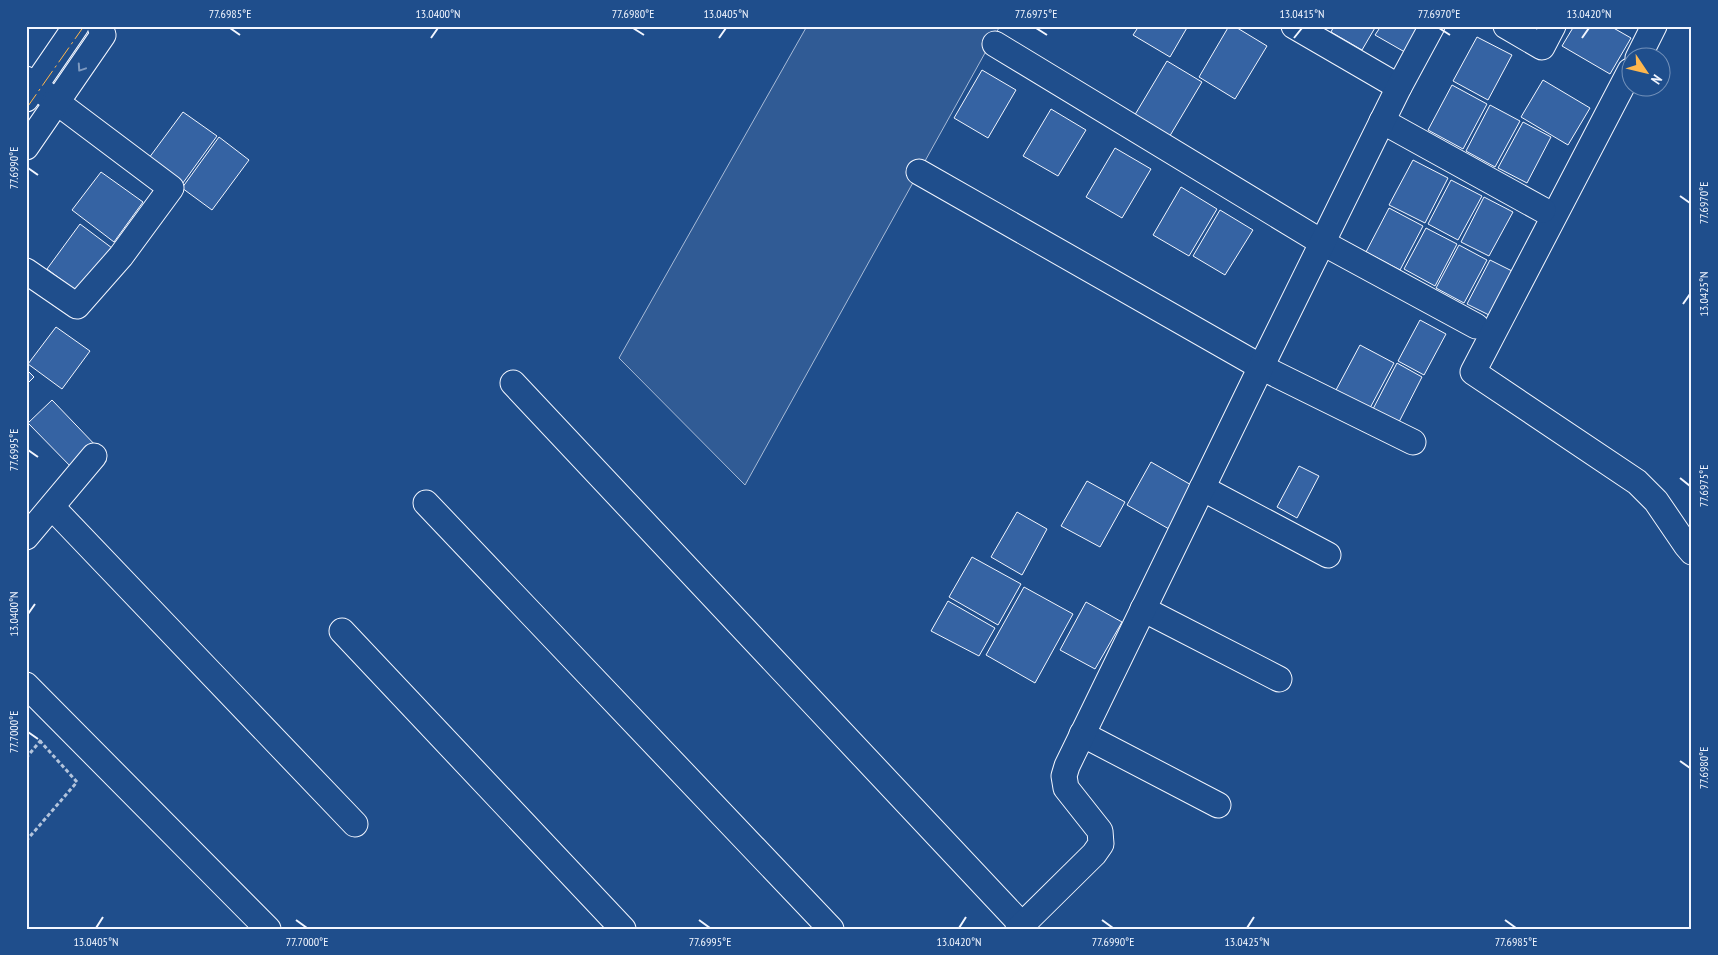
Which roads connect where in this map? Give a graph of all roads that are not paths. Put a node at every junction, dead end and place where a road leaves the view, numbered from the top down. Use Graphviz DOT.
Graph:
graph roads {
  1 [pos="76,26"];
  2 [pos="100,26"];
  3 [pos="1294,26"];
  4 [pos="1432,26"];
  5 [pos="1506,26"];
  6 [pos="1553,26"];
  7 [pos="1654,26"];
  8 [pos="995,44"];
  9 [pos="1643,48"];
  10 [pos="1399,87"];
  11 [pos="29,88"];
  12 [pos="1620,90"];
  13 [pos="58,102"];
  14 [pos="1382,121"];
  15 [pos="26,147"];
  16 [pos="919,172"];
  17 [pos="1543,210"];
  18 [pos="1322,243"];
  19 [pos="26,271"];
  20 [pos="1476,326"];
  21 [pos="1260,367"];
  22 [pos="513,383"];
  23 [pos="1413,442"];
  24 [pos="94,456"];
  25 [pos="1202,488"];
  26 [pos="426,503"];
  27 [pos="52,507"];
  28 [pos="26,537"];
  29 [pos="1692,552"];
  30 [pos="1328,555"];
  31 [pos="1143,609"];
  32 [pos="342,631"];
  33 [pos="1279,679"];
  34 [pos="26,685"];
  35 [pos="1082,734"];
  36 [pos="1218,805"];
  37 [pos="355,824"];
  38 [pos="1020,927"];
  39 [pos="268,929"];
  40 [pos="623,929"];
  41 [pos="831,929"];
  1 -- 11 [label="street"];
  2 -- 13 [label="street, one-way"];
  3 -- 10 [label="street"];
  4 -- 10 [label="street"];
  5 -- 6 [label="street"];
  7 -- 9 [label="street"];
  8 -- 18 [label="street"];
  10 -- 14 [label="street"];
  11 -- 13 [label="street"];
  12 -- 29 [label="street"];
  13 -- 15 [label="street"];
  13 -- 19 [label="street"];
  14 -- 17 [label="street"];
  14 -- 18 [label="street"];
  16 -- 21 [label="street"];
  18 -- 20 [label="street"];
  18 -- 21 [label="street"];
  21 -- 23 [label="street"];
  21 -- 25 [label="street"];
  22 -- 38 [label="street"];
  24 -- 27 [label="street"];
  25 -- 30 [label="street"];
  25 -- 31 [label="street"];
  26 -- 41 [label="street"];
  27 -- 28 [label="street"];
  27 -- 37 [label="street"];
  31 -- 33 [label="street"];
  31 -- 35 [label="street"];
  32 -- 40 [label="street"];
  34 -- 39 [label="street"];
  35 -- 36 [label="street"];
  35 -- 38 [label="street"];
}
